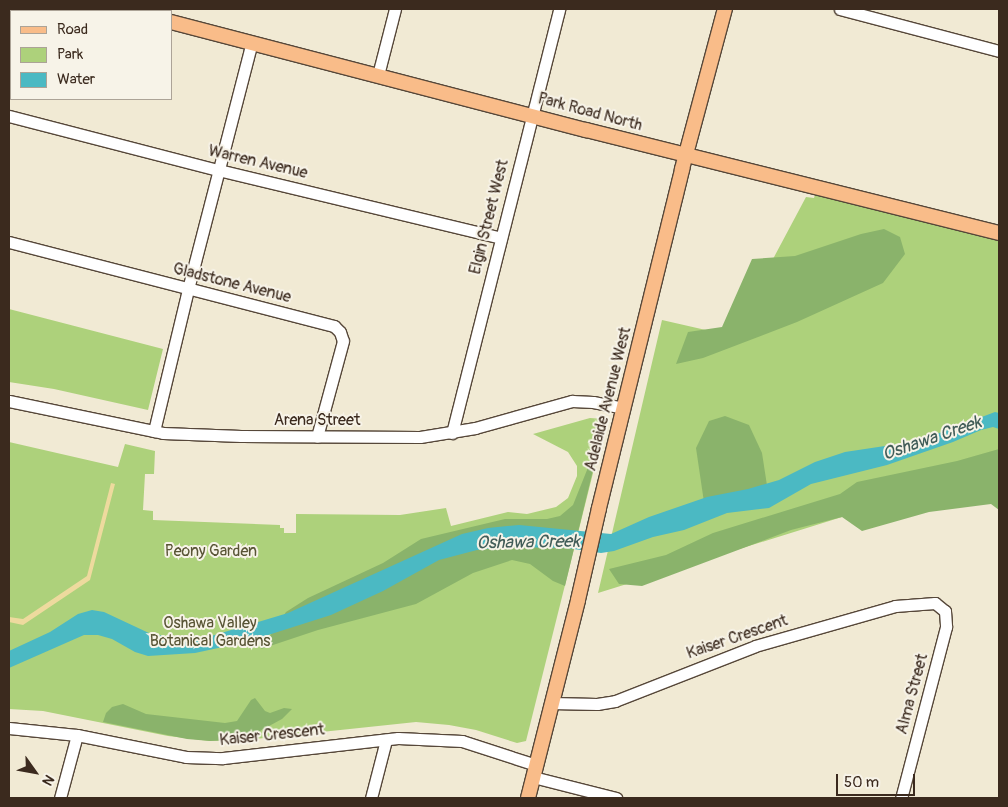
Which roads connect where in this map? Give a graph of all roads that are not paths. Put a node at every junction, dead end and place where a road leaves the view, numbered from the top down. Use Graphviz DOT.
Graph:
graph roads {
  1 [pos="395,9"];
  2 [pos="559,9"];
  3 [pos="725,9"];
  4 [pos="840,9"];
  5 [pos="172,22"];
  6 [pos="252,42"];
  7 [pos="999,51"];
  8 [pos="378,75"];
  9 [pos="532,114"];
  10 [pos="9,116"];
  11 [pos="686,155"];
  12 [pos="218,170"];
  13 [pos="999,232"];
  14 [pos="501,238"];
  15 [pos="9,242"];
  16 [pos="188,289"];
  17 [pos="9,401"];
  18 [pos="624,408"];
  19 [pos="154,431"];
  20 [pos="452,433"];
  21 [pos="317,437"];
  22 [pos="935,603"];
  23 [pos="551,703"];
  24 [pos="9,728"];
  25 [pos="77,735"];
  26 [pos="386,740"];
  27 [pos="535,771"];
  28 [pos="60,798"];
  29 [pos="371,798"];
  30 [pos="528,798"];
  31 [pos="616,798"];
  32 [pos="902,798"];
  1 -- 8 [label="street"];
  2 -- 9 [label="street, Elgin Street West"];
  3 -- 11 [label="main road, Adelaide Avenue West"];
  4 -- 7 [label="street"];
  5 -- 6 [label="main road, Park Road North"];
  6 -- 8 [label="main road, Park Road North"];
  6 -- 12 [label="street"];
  8 -- 9 [label="main road, Park Road North"];
  9 -- 11 [label="main road, Park Road North"];
  9 -- 14 [label="street, Elgin Street West"];
  10 -- 12 [label="street, Warren Avenue"];
  11 -- 13 [label="main road, Park Road North"];
  11 -- 18 [label="main road, Adelaide Avenue West"];
  12 -- 14 [label="street, Warren Avenue"];
  12 -- 16 [label="street"];
  14 -- 20 [label="street, Elgin Street West"];
  15 -- 16 [label="street, Gladstone Avenue"];
  16 -- 19 [label="street"];
  16 -- 21 [label="street, Gladstone Avenue"];
  17 -- 19 [label="street, Arena Street"];
  18 -- 20 [label="street, Arena Street"];
  18 -- 23 [label="main road, Adelaide Avenue West"];
  19 -- 21 [label="street, Arena Street"];
  20 -- 21 [label="street, Arena Street"];
  22 -- 23 [label="street, Kaiser Crescent"];
  22 -- 32 [label="street, Alma Street"];
  23 -- 27 [label="main road, Adelaide Avenue West"];
  24 -- 25 [label="street, Kaiser Crescent"];
  25 -- 26 [label="street, Kaiser Crescent"];
  25 -- 28 [label="street"];
  26 -- 27 [label="street, Kaiser Crescent"];
  26 -- 29 [label="street"];
  27 -- 30 [label="main road, Adelaide Avenue West"];
  27 -- 31 [label="street, Kaiser Crescent"];
}
